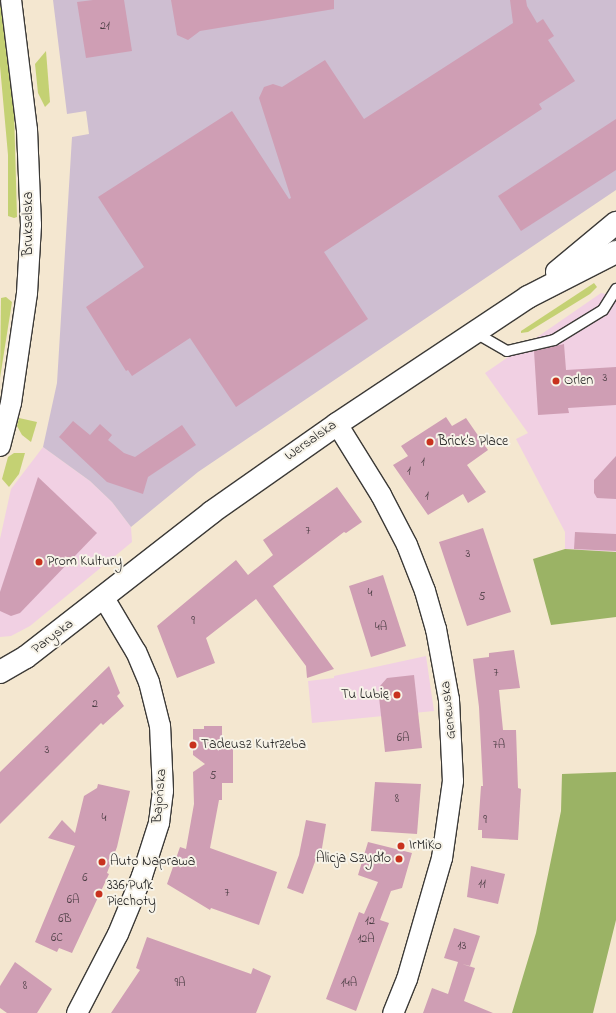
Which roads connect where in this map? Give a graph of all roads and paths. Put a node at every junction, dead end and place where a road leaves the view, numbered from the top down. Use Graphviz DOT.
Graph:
graph roads {
  1 [pos="11,0"];
  2 [pos="616,223"];
  3 [pos="592,243"];
  4 [pos="614,258"];
  5 [pos="616,289"];
  6 [pos="528,297"];
  7 [pos="474,332"];
  8 [pos="337,424"];
  9 [pos="0,446"];
  10 [pos="104,598"];
  11 [pos="0,672"];
  12 [pos="77,1013"];
  13 [pos="393,1013"];
  1 -- 9 [label="street, Brukselska"];
  2 -- 3 [label="street, Wersalska"];
  3 -- 4 [label="lane"];
  3 -- 6 [label="street, Wersalska"];
  4 -- 6 [label="street, Wersalska"];
  5 -- 7 [label="lane"];
  6 -- 7 [label="street, Wersalska"];
  7 -- 8 [label="street, Wersalska"];
  8 -- 10 [label="street, Wersalska"];
  8 -- 13 [label="street, Genewska"];
  10 -- 11 [label="street, Paryska"];
  10 -- 12 [label="street, Bajońska"];
}
